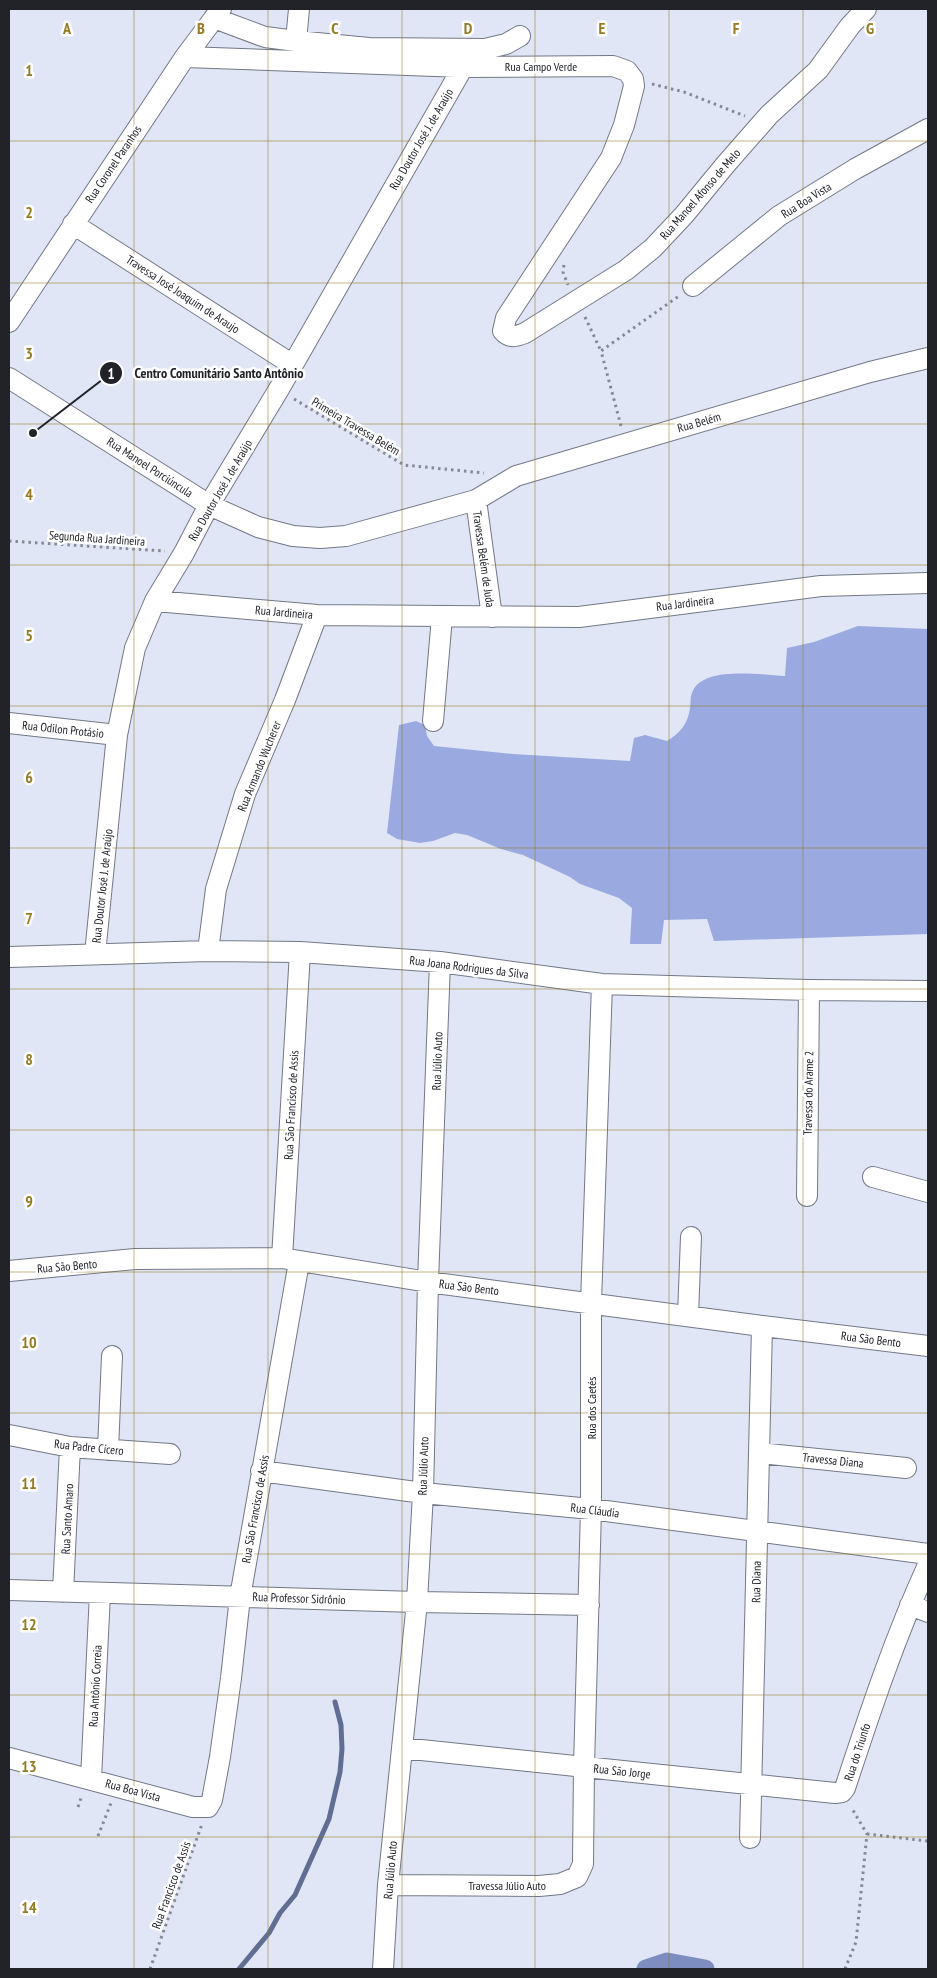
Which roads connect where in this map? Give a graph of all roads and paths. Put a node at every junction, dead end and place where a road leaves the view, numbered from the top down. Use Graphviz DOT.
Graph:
graph roads {
  1 [pos="300,9"];
  2 [pos="866,9"];
  3 [pos="217,13"];
  4 [pos="520,36"];
  5 [pos="296,41"];
  6 [pos="185,57"];
  7 [pos="463,66"];
  8 [pos="633,79"];
  9 [pos="762,122"];
  10 [pos="928,129"];
  11 [pos="73,224"];
  12 [pos="693,286"];
  13 [pos="586,319"];
  14 [pos="9,322"];
  15 [pos="601,351"];
  16 [pos="928,358"];
  17 [pos="293,364"];
  18 [pos="9,378"];
  19 [pos="279,389"];
  20 [pos="626,444"];
  21 [pos="488,473"];
  22 [pos="476,500"];
  23 [pos="209,505"];
  24 [pos="9,541"];
  25 [pos="184,553"];
  26 [pos="928,583"];
  27 [pos="155,601"];
  28 [pos="317,614"];
  29 [pos="442,616"];
  30 [pos="492,617"];
  31 [pos="433,721"];
  32 [pos="9,723"];
  33 [pos="117,735"];
  34 [pos="208,951"];
  35 [pos="300,952"];
  36 [pos="95,954"];
  37 [pos="9,957"];
  38 [pos="440,962"];
  39 [pos="602,984"];
  40 [pos="809,990"];
  41 [pos="928,992"];
  42 [pos="873,1177"];
  43 [pos="928,1192"];
  44 [pos="807,1196"];
  45 [pos="691,1237"];
  46 [pos="291,1260"];
  47 [pos="9,1271"];
  48 [pos="428,1282"];
  49 [pos="591,1303"];
  50 [pos="688,1316"];
  51 [pos="762,1326"];
  52 [pos="928,1346"];
  53 [pos="112,1356"];
  54 [pos="9,1435"];
  55 [pos="70,1447"];
  56 [pos="108,1450"];
  57 [pos="760,1452"];
  58 [pos="170,1454"];
  59 [pos="906,1468"];
  60 [pos="261,1471"];
  61 [pos="423,1493"];
  62 [pos="591,1509"];
  63 [pos="757,1532"];
  64 [pos="928,1554"];
  65 [pos="928,1565"];
  66 [pos="9,1590"];
  67 [pos="63,1592"];
  68 [pos="100,1593"];
  69 [pos="240,1597"];
  70 [pos="417,1602"];
  71 [pos="589,1604"];
  72 [pos="919,1609"];
  73 [pos="402,1748"];
  74 [pos="9,1758"];
  75 [pos="584,1767"];
  76 [pos="90,1778"];
  77 [pos="752,1784"];
  78 [pos="118,1786"];
  79 [pos="842,1792"];
  80 [pos="208,1807"];
  81 [pos="583,1832"];
  82 [pos="867,1834"];
  83 [pos="98,1836"];
  84 [pos="750,1838"];
  85 [pos="928,1841"];
  86 [pos="388,1884"];
  87 [pos="150,1969"];
  88 [pos="383,1969"];
  89 [pos="845,1969"];
  1 -- 5 [label="street"];
  2 -- 9 [label="street, Rua Manoel Afonso de Melo"];
  3 -- 5 [label="street"];
  3 -- 6 [label="street, Rua Coronel Paranhos"];
  4 -- 5 [label="street"];
  6 -- 7 [label="street, Rua Campo Verde"];
  6 -- 11 [label="street, Rua Coronel Paranhos"];
  7 -- 8 [label="street, Rua Campo Verde"];
  7 -- 17 [label="street, Rua Doutor José J. de Araújo"];
  8 -- 9 [label="path"];
  8 -- 9 [label="street, Rua Manoel Afonso de Melo"];
  10 -- 12 [label="street, Rua Boa Vista"];
  11 -- 14 [label="street, Rua Coronel Paranhos"];
  11 -- 17 [label="street, Travessa José Joaquim de Araujo"];
  12 -- 15 [label="path"];
  13 -- 15 [label="path"];
  15 -- 20 [label="path"];
  16 -- 20 [label="street, Rua Belém"];
  17 -- 19 [label="street, Rua Doutor José J. de Araújo"];
  18 -- 23 [label="street, Rua Manoel Porciúncula"];
  19 -- 21 [label="path, Primeira Travessa Belém"];
  19 -- 23 [label="street, Rua Doutor José J. de Araújo"];
  20 -- 22 [label="street, Rua Belém"];
  22 -- 23 [label="street, Rua Manoel Porciúncula"];
  22 -- 30 [label="street, Travessa Belém de Juda"];
  23 -- 25 [label="street, Rua Doutor José J. de Araújo"];
  24 -- 25 [label="path, Segunda Rua Jardineira"];
  25 -- 27 [label="street, Rua Doutor José J. de Araújo"];
  26 -- 30 [label="street, Rua Jardineira"];
  27 -- 28 [label="street, Rua Jardineira"];
  27 -- 33 [label="street, Rua Doutor José J. de Araújo"];
  28 -- 29 [label="street, Rua Jardineira"];
  28 -- 34 [label="street, Rua Armando Wucherer"];
  29 -- 30 [label="street, Rua Jardineira"];
  29 -- 31 [label="street"];
  32 -- 33 [label="street, Rua Odilon Protásio"];
  33 -- 36 [label="street, Rua Doutor José J. de Araújo"];
  34 -- 35 [label="street, Rua Joana Rodrigues da Silva"];
  34 -- 36 [label="street, Rua Joana Rodrigues da Silva"];
  35 -- 38 [label="street, Rua Joana Rodrigues da Silva"];
  35 -- 46 [label="street, Rua São Francisco de Assis"];
  36 -- 37 [label="street, Rua Joana Rodrigues da Silva"];
  38 -- 39 [label="street, Rua Joana Rodrigues da Silva"];
  38 -- 48 [label="street, Rua Júlio Auto"];
  39 -- 40 [label="street, Rua Joana Rodrigues da Silva"];
  39 -- 49 [label="street, Rua dos Caetés"];
  40 -- 41 [label="street, Rua Joana Rodrigues da Silva"];
  40 -- 44 [label="street, Travessa do Arame 2"];
  42 -- 43 [label="street"];
  45 -- 50 [label="street"];
  46 -- 47 [label="street, Rua São Bento"];
  46 -- 48 [label="street, Rua São Bento"];
  46 -- 60 [label="street, Rua São Francisco de Assis"];
  48 -- 49 [label="street, Rua São Bento"];
  48 -- 61 [label="street, Rua Júlio Auto"];
  49 -- 50 [label="street, Rua São Bento"];
  49 -- 62 [label="street, Rua dos Caetés"];
  50 -- 51 [label="street, Rua São Bento"];
  51 -- 52 [label="street, Rua São Bento"];
  51 -- 57 [label="street, Rua Diana"];
  53 -- 56 [label="street"];
  54 -- 55 [label="street, Rua Padre Cícero"];
  55 -- 56 [label="street, Rua Padre Cícero"];
  55 -- 67 [label="street, Rua Santo Amaro"];
  56 -- 58 [label="street, Rua Padre Cícero"];
  57 -- 59 [label="street, Travessa Diana"];
  57 -- 63 [label="street, Rua Diana"];
  60 -- 61 [label="street, Rua Cláudia"];
  60 -- 69 [label="street, Rua São Francisco de Assis"];
  61 -- 62 [label="street, Rua Cláudia"];
  61 -- 70 [label="street, Rua Júlio Auto"];
  62 -- 63 [label="street, Rua Cláudia"];
  62 -- 71 [label="street, Rua dos Caetés"];
  63 -- 64 [label="street, Rua Cláudia"];
  63 -- 77 [label="street, Rua Diana"];
  65 -- 72 [label="street, Rua do Triunfo"];
  66 -- 67 [label="street, Rua Professor Sidrônio"];
  67 -- 68 [label="street, Rua Professor Sidrônio"];
  68 -- 69 [label="street, Rua Professor Sidrônio"];
  68 -- 76 [label="street, Rua Antônio Correia"];
  69 -- 70 [label="street, Rua Professor Sidrônio"];
  69 -- 80 [label="street, Rua São Francisco de Assis"];
  70 -- 71 [label="street, Rua Professor Sidrônio"];
  70 -- 73 [label="street, Rua Júlio Auto"];
  71 -- 75 [label="street, Rua dos Caetés"];
  72 -- 79 [label="street, Rua do Triunfo"];
  73 -- 75 [label="street, Rua São Jorge"];
  73 -- 86 [label="street, Rua Júlio Auto"];
  74 -- 76 [label="street, Rua Boa Vista"];
  75 -- 77 [label="street, Rua São Jorge"];
  75 -- 81 [label="street, Rua dos Caetés"];
  76 -- 78 [label="street, Rua Boa Vista"];
  77 -- 79 [label="street, Rua São Jorge"];
  77 -- 84 [label="street, Rua Diana"];
  78 -- 80 [label="street, Rua Boa Vista"];
  78 -- 83 [label="path"];
  79 -- 82 [label="path, Rua do Triunfo"];
  80 -- 87 [label="path, Rua Francisco de Assis"];
  81 -- 86 [label="street, Travessa Júlio Auto"];
  82 -- 85 [label="path"];
  82 -- 89 [label="path"];
  86 -- 88 [label="street, Rua Júlio Auto"];
}
